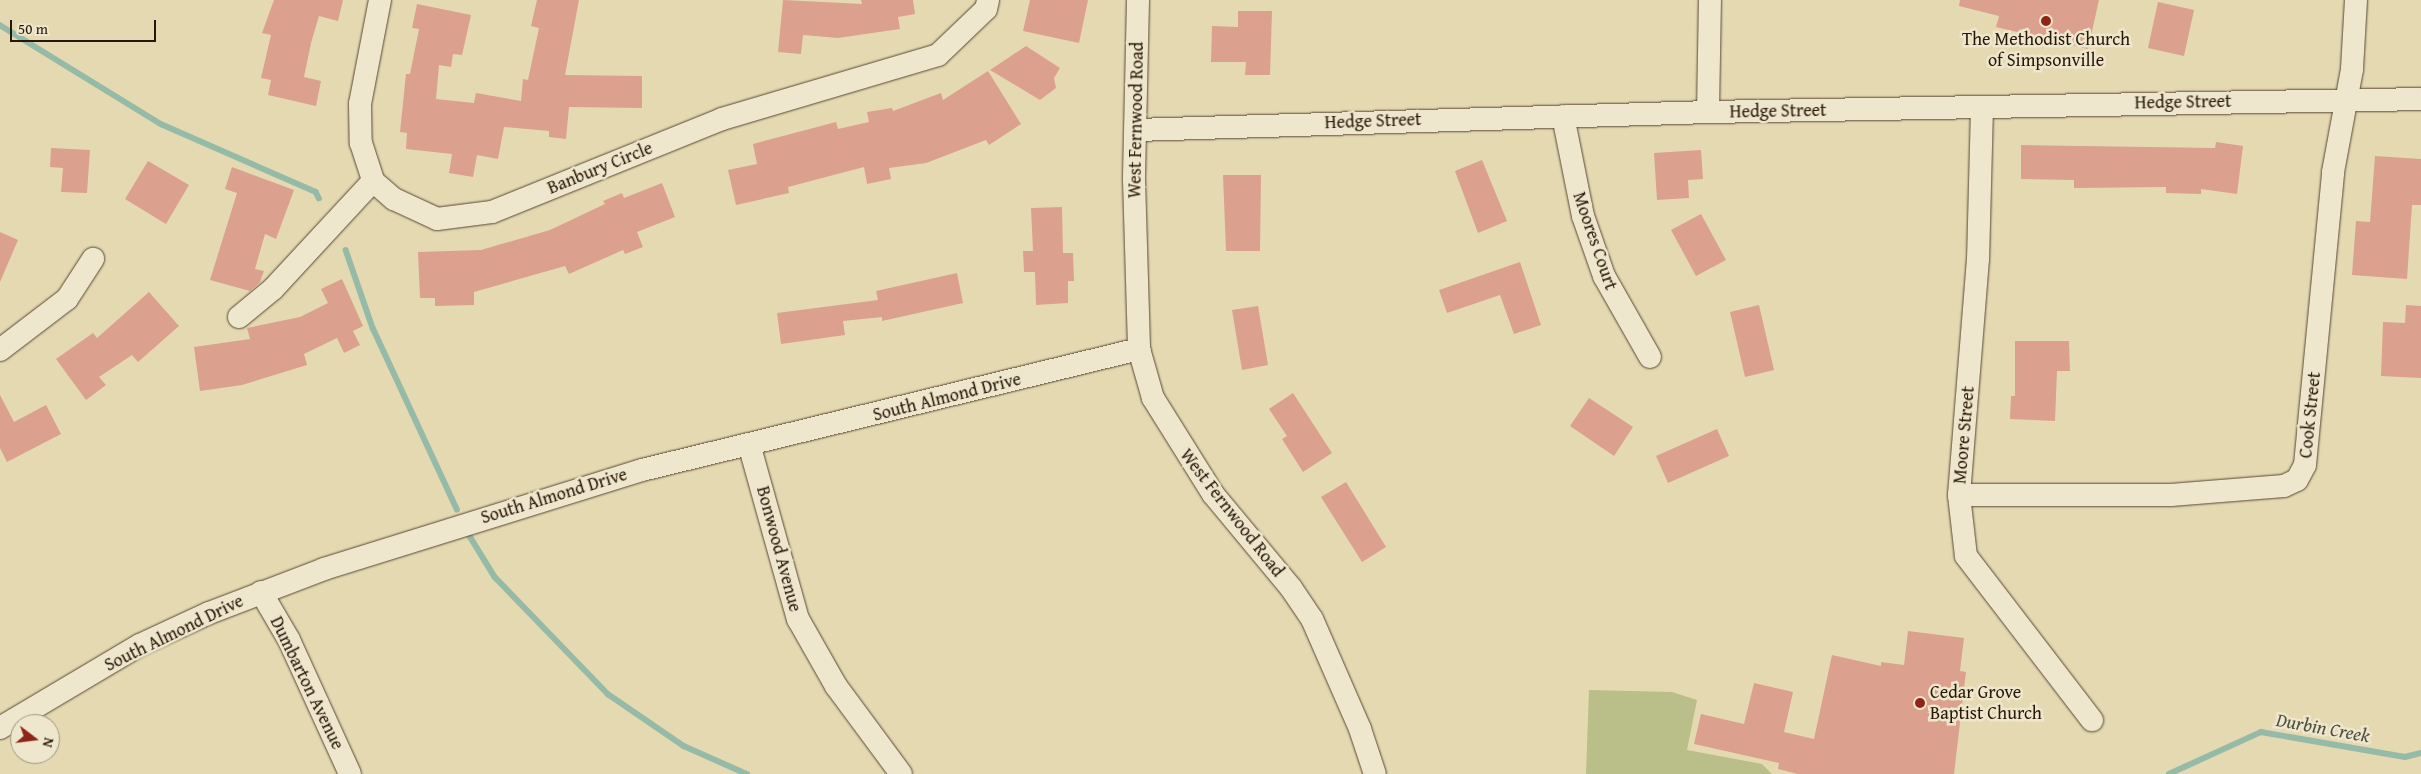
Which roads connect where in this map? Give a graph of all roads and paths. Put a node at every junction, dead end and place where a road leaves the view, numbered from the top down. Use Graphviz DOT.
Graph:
graph roads {
  1 [pos="380,0"];
  2 [pos="988,0"];
  3 [pos="1138,0"];
  4 [pos="1710,0"];
  5 [pos="2356,0"];
  6 [pos="2345,99"];
  7 [pos="2421,99"];
  8 [pos="1982,108"];
  9 [pos="1708,112"];
  10 [pos="1563,116"];
  11 [pos="1136,130"];
  12 [pos="373,181"];
  13 [pos="93,260"];
  14 [pos="239,317"];
  15 [pos="1140,349"];
  16 [pos="0,350"];
  17 [pos="1650,357"];
  18 [pos="749,444"];
  19 [pos="1959,496"];
  20 [pos="261,592"];
  21 [pos="2092,720"];
  22 [pos="0,728"];
  23 [pos="350,774"];
  24 [pos="901,774"];
  25 [pos="1375,774"];
  1 -- 12 [label="street"];
  2 -- 12 [label="street, Banbury Circle"];
  3 -- 11 [label="street, West Fernwood Road"];
  4 -- 9 [label="street"];
  5 -- 6 [label="street, Cook Street"];
  6 -- 7 [label="street, Hedge Street"];
  6 -- 8 [label="street, Hedge Street"];
  6 -- 19 [label="street, Cook Street"];
  8 -- 9 [label="street, Hedge Street"];
  8 -- 19 [label="street, Moore Street"];
  9 -- 10 [label="street, Hedge Street"];
  10 -- 11 [label="street, Hedge Street"];
  10 -- 17 [label="street, Moores Court"];
  11 -- 15 [label="street, West Fernwood Road"];
  12 -- 14 [label="street"];
  13 -- 16 [label="street"];
  15 -- 18 [label="street, South Almond Drive"];
  15 -- 25 [label="street, West Fernwood Road"];
  18 -- 20 [label="street, South Almond Drive"];
  18 -- 24 [label="street, Bonwood Avenue"];
  19 -- 21 [label="street, Moore Street"];
  20 -- 22 [label="street, South Almond Drive"];
  20 -- 23 [label="street, Dumbarton Avenue"];
}
